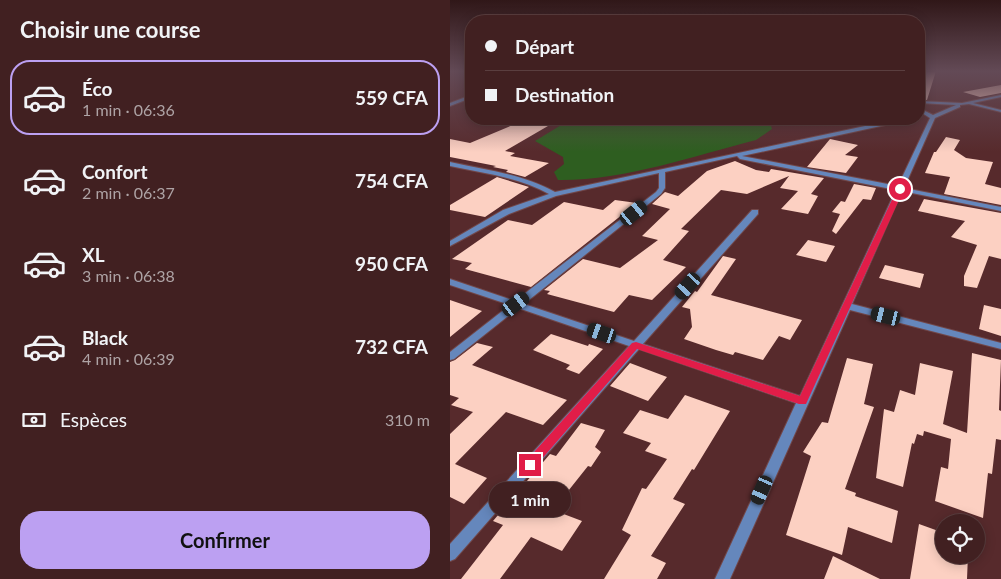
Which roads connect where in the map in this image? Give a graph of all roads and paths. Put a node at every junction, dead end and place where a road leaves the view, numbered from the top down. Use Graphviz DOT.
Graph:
graph roads {
  1 [pos="992,98"];
  2 [pos="465,99"];
  3 [pos="925,102"];
  4 [pos="965,104"];
  5 [pos="450,105"];
  6 [pos="1001,111"];
  7 [pos="925,114"];
  8 [pos="877,125"];
  9 [pos="921,125"];
  10 [pos="735,156"];
  11 [pos="450,164"];
  12 [pos="662,172"];
  13 [pos="900,189"];
  14 [pos="554,194"];
  15 [pos="1001,209"];
  16 [pos="755,212"];
  17 [pos="452,240"];
  18 [pos="450,282"];
  19 [pos="516,304"];
  20 [pos="848,306"];
  21 [pos="636,345"];
  22 [pos="1001,346"];
  23 [pos="450,357"];
  24 [pos="802,401"];
  25 [pos="450,554"];
  26 [pos="722,579"];
  1 -- 4 [label="street"];
  2 -- 5 [label="street"];
  3 -- 4 [label="street"];
  4 -- 6 [label="street"];
  4 -- 7 [label="street"];
  8 -- 10 [label="street"];
  9 -- 13 [label="street"];
  10 -- 12 [label="street"];
  10 -- 13 [label="street"];
  11 -- 14 [label="street"];
  12 -- 14 [label="street"];
  12 -- 19 [label="street"];
  13 -- 15 [label="street"];
  13 -- 20 [label="street"];
  14 -- 17 [label="street"];
  16 -- 21 [label="street"];
  18 -- 19 [label="street"];
  19 -- 21 [label="street"];
  19 -- 23 [label="street"];
  20 -- 22 [label="street"];
  20 -- 24 [label="street"];
  21 -- 24 [label="street"];
  21 -- 25 [label="street"];
  24 -- 26 [label="street"];
}
